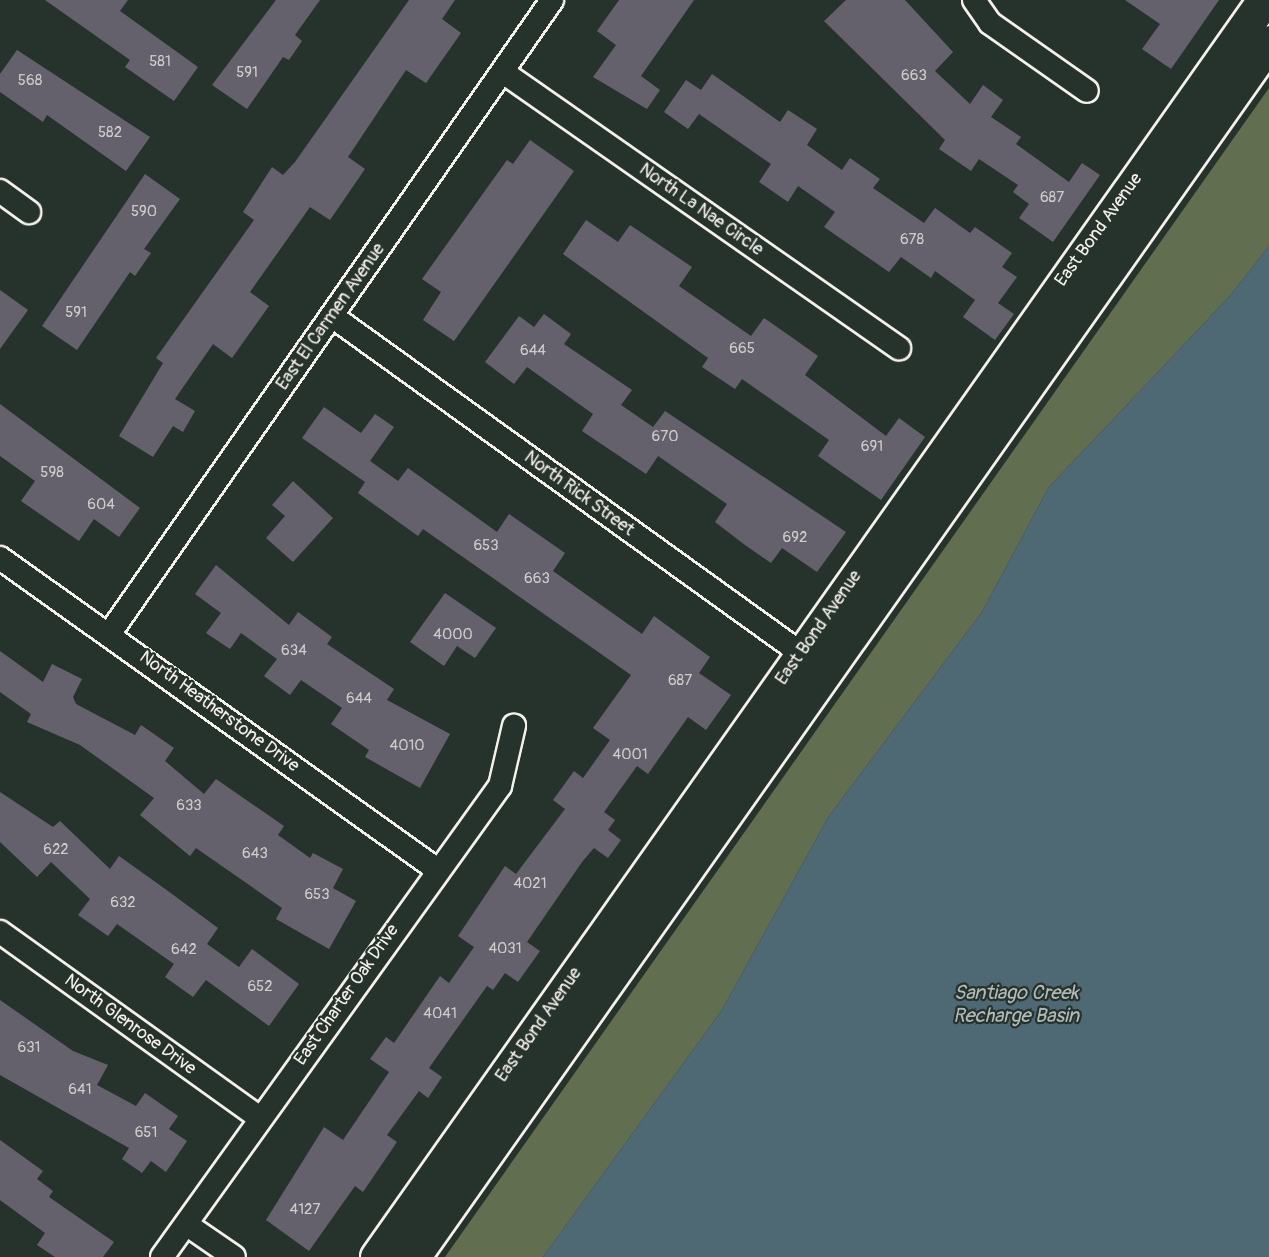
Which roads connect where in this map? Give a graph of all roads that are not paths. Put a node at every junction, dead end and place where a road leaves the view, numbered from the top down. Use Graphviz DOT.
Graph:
graph roads {
  1 [pos="552,0"];
  2 [pos="974,0"];
  3 [pos="1264,0"];
  4 [pos="1269,42"];
  5 [pos="502,72"];
  6 [pos="1086,91"];
  7 [pos="0,191"];
  8 [pos="29,212"];
  9 [pos="332,316"];
  10 [pos="899,348"];
  11 [pos="0,558"];
  12 [pos="110,633"];
  13 [pos="814,662"];
  14 [pos="514,726"];
  15 [pos="436,869"];
  16 [pos="0,932"];
  17 [pos="260,1118"];
  18 [pos="186,1224"];
  19 [pos="162,1257"];
  20 [pos="234,1257"];
  21 [pos="377,1257"];
  22 [pos="413,1257"];
  1 -- 5 [label="street, East El Carmen Avenue"];
  2 -- 6 [label="street"];
  3 -- 13 [label="street, East Bond Avenue"];
  4 -- 13 [label="street, East Bond Avenue"];
  5 -- 9 [label="street, East El Carmen Avenue"];
  5 -- 10 [label="street, North La Nae Circle"];
  7 -- 8 [label="street"];
  9 -- 12 [label="street, East El Carmen Avenue"];
  9 -- 13 [label="street, North Rick Street"];
  11 -- 12 [label="street, North Heatherstone Drive"];
  12 -- 15 [label="street, North Heatherstone Drive"];
  13 -- 21 [label="street, East Bond Avenue"];
  13 -- 22 [label="street, East Bond Avenue"];
  14 -- 15 [label="street, East Charter Oak Drive"];
  15 -- 17 [label="street, East Charter Oak Drive"];
  16 -- 17 [label="street, North Glenrose Drive"];
  17 -- 18 [label="street, East Charter Oak Drive"];
  18 -- 19 [label="street, East Charter Oak Drive"];
  18 -- 20 [label="street"];
}
